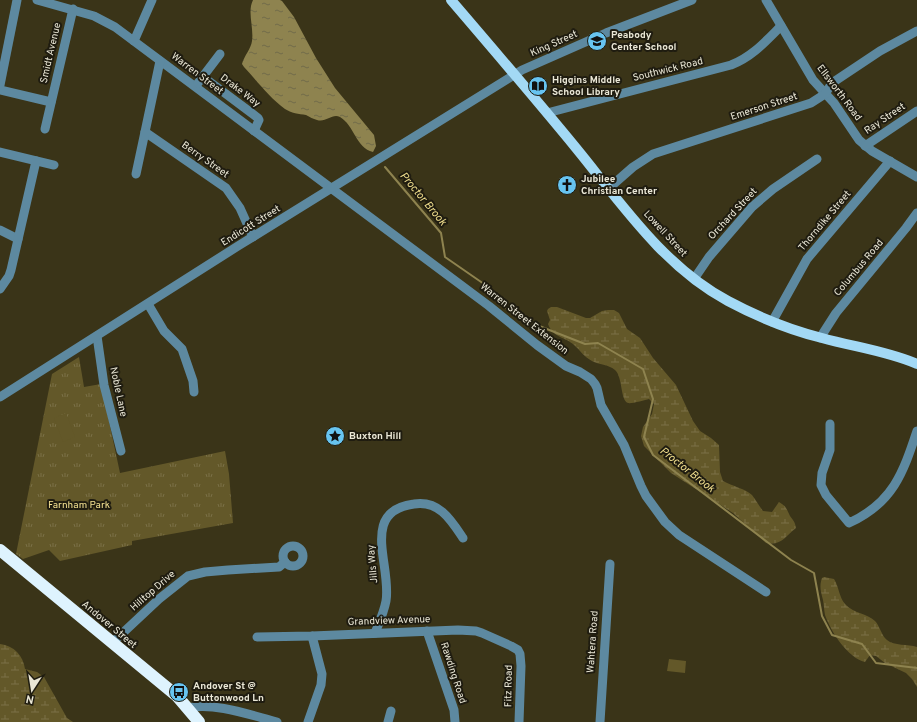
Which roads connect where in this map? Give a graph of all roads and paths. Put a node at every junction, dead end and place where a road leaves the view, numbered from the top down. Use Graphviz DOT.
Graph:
graph roads {
  1 [pos="17,0"];
  2 [pos="37,0"];
  3 [pos="152,0"];
  4 [pos="451,0"];
  5 [pos="692,0"];
  6 [pos="766,0"];
  7 [pos="73,10"];
  8 [pos="781,26"];
  9 [pos="917,31"];
  10 [pos="134,41"];
  11 [pos="220,54"];
  12 [pos="160,61"];
  13 [pos="515,75"];
  14 [pos="202,79"];
  15 [pos="0,85"];
  16 [pos="195,87"];
  17 [pos="0,90"];
  18 [pos="825,94"];
  19 [pos="51,102"];
  20 [pos="917,110"];
  21 [pos="547,113"];
  22 [pos="45,129"];
  23 [pos="254,131"];
  24 [pos="145,132"];
  25 [pos="865,146"];
  26 [pos="0,152"];
  27 [pos="817,159"];
  28 [pos="36,160"];
  29 [pos="890,161"];
  30 [pos="54,165"];
  31 [pos="136,174"];
  32 [pos="917,177"];
  33 [pos="609,188"];
  34 [pos="331,189"];
  35 [pos="917,213"];
  36 [pos="0,230"];
  37 [pos="253,237"];
  38 [pos="18,239"];
  39 [pos="694,279"];
  40 [pos="0,289"];
  41 [pos="148,304"];
  42 [pos="772,322"];
  43 [pos="97,336"];
  44 [pos="820,338"];
  45 [pos="917,364"];
  46 [pos="194,392"];
  47 [pos="0,397"];
  48 [pos="830,424"];
  49 [pos="917,431"];
  50 [pos="121,451"];
  51 [pos="463,538"];
  52 [pos="5,554"];
  53 [pos="285,562"];
  54 [pos="610,564"];
  55 [pos="766,592"];
  56 [pos="428,631"];
  57 [pos="375,633"];
  58 [pos="312,636"];
  59 [pos="257,637"];
  60 [pos="112,643"];
  61 [pos="518,650"];
  62 [pos="187,708"];
  63 [pos="391,711"];
  64 [pos="199,722"];
  65 [pos="278,722"];
  66 [pos="308,722"];
  67 [pos="388,722"];
  68 [pos="455,722"];
  69 [pos="519,722"];
  70 [pos="600,722"];
  1 -- 15 [label="street"];
  2 -- 7 [label="street, Warren Street"];
  3 -- 10 [label="street"];
  4 -- 13 [label="main road, Lowell Street"];
  5 -- 13 [label="street, King Street"];
  6 -- 8 [label="street, Ellsworth Road"];
  7 -- 10 [label="street, Warren Street"];
  7 -- 19 [label="street, Smidt Avenue"];
  8 -- 18 [label="street, Ellsworth Road"];
  8 -- 21 [label="street, Southwick Road"];
  9 -- 18 [label="street, Emerson Street"];
  10 -- 12 [label="street, Warren Street"];
  11 -- 14 [label="street, Drake Way"];
  12 -- 16 [label="street, Warren Street"];
  12 -- 24 [label="street"];
  13 -- 21 [label="main road, Lowell Street"];
  13 -- 34 [label="street, Endicott Street"];
  14 -- 16 [label="street"];
  14 -- 23 [label="street, Drake Way"];
  16 -- 23 [label="street, Warren Street"];
  17 -- 19 [label="street"];
  18 -- 25 [label="street, Ellsworth Road"];
  18 -- 33 [label="street, Emerson Street"];
  19 -- 22 [label="street, Smidt Avenue"];
  20 -- 25 [label="street, Ray Street"];
  21 -- 33 [label="main road, Lowell Street"];
  23 -- 34 [label="street, Warren Street"];
  24 -- 31 [label="street"];
  24 -- 37 [label="street, Berry Street"];
  25 -- 29 [label="street, Ellsworth Road"];
  26 -- 28 [label="street"];
  27 -- 39 [label="street, Orchard Street"];
  28 -- 30 [label="street"];
  28 -- 38 [label="street"];
  29 -- 32 [label="street, Ellsworth Road"];
  29 -- 42 [label="street, Thorndike Street"];
  33 -- 39 [label="main road, Lowell Street"];
  34 -- 37 [label="street, Endicott Street"];
  34 -- 55 [label="street, Warren Street Extension"];
  35 -- 44 [label="street, Columbus Road"];
  36 -- 38 [label="street"];
  37 -- 41 [label="street, Endicott Street"];
  38 -- 40 [label="street"];
  39 -- 42 [label="main road, Lowell Street"];
  41 -- 43 [label="street, Endicott Street"];
  41 -- 46 [label="street"];
  42 -- 44 [label="main road, Lowell Street"];
  43 -- 47 [label="street, Endicott Street"];
  43 -- 50 [label="street, Noble Lane"];
  44 -- 45 [label="main road, Lowell Street"];
  48 -- 49 [label="street"];
  51 -- 57 [label="street, Jills Way"];
  52 -- 60 [label="highway, Andover Street"];
  53 -- 60 [label="street, Hilltop Drive"];
  54 -- 70 [label="street, Wahtera Road"];
  56 -- 57 [label="street, Grandview Avenue"];
  56 -- 61 [label="street, Grandview Avenue"];
  56 -- 68 [label="street, Rawding Road"];
  57 -- 58 [label="street, Grandview Avenue"];
  58 -- 59 [label="street, Grandview Avenue"];
  58 -- 66 [label="street"];
  60 -- 62 [label="highway, Andover Street"];
  61 -- 69 [label="street, Fitz Road"];
  62 -- 64 [label="highway, Andover Street"];
  62 -- 65 [label="street"];
  63 -- 67 [label="street"];
}
